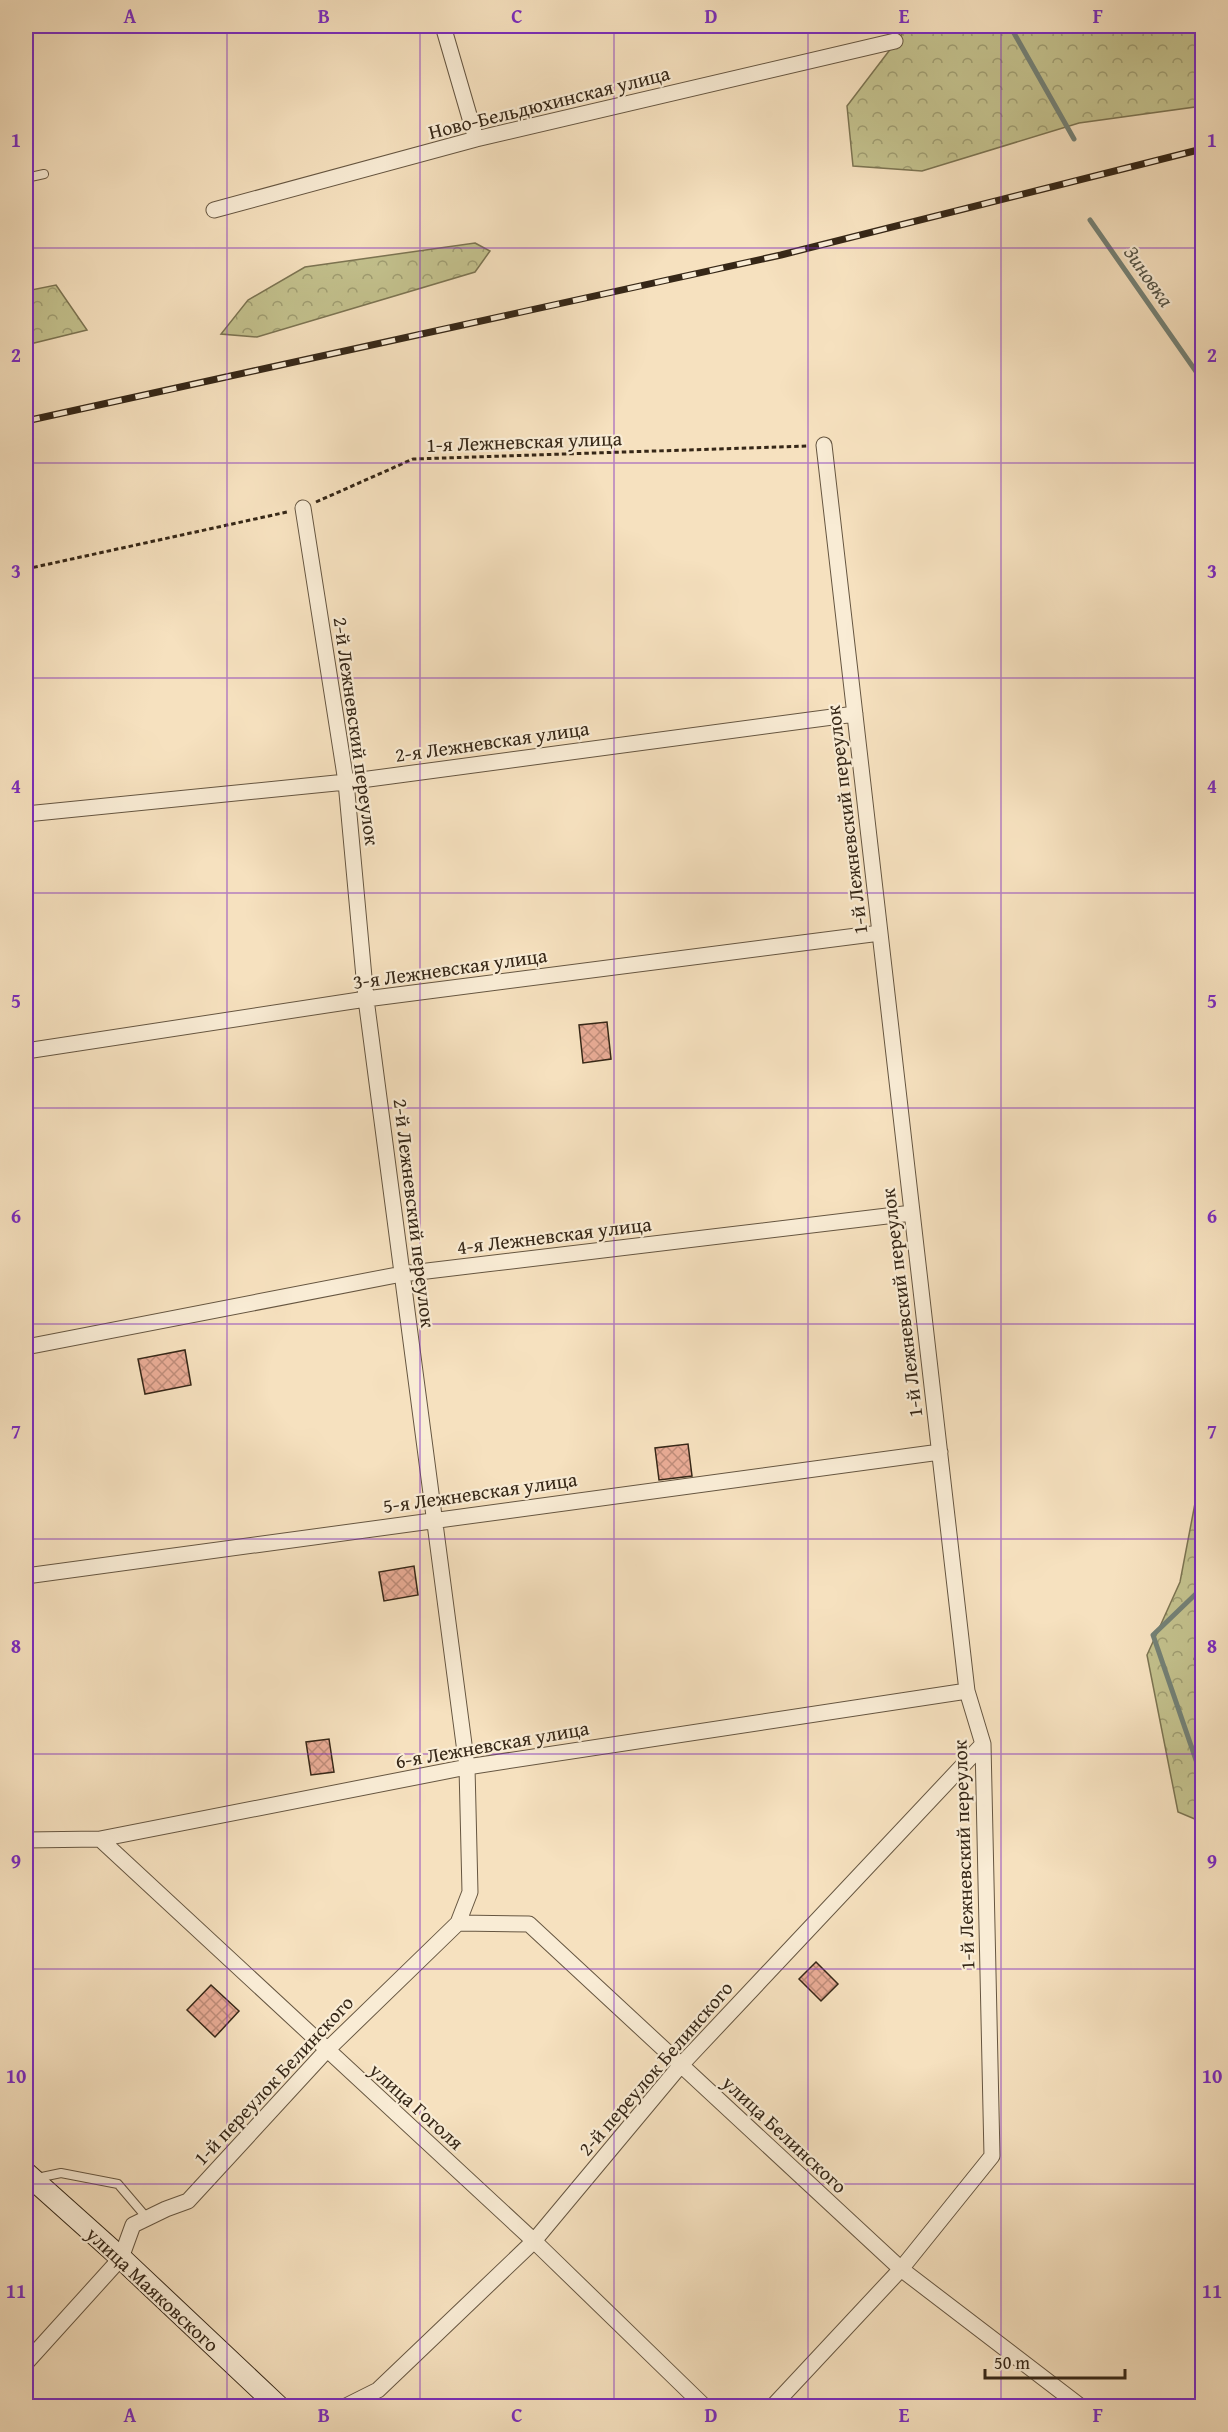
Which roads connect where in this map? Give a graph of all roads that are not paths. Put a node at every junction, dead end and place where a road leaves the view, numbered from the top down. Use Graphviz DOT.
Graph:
graph roads {
  1 [pos="442,26"];
  2 [pos="894,41"];
  3 [pos="477,139"];
  4 [pos="44,174"];
  5 [pos="26,178"];
  6 [pos="214,210"];
  7 [pos="824,446"];
  8 [pos="303,508"];
  9 [pos="855,714"];
  10 [pos="346,782"];
  11 [pos="26,814"];
  12 [pos="880,933"];
  13 [pos="366,999"];
  14 [pos="26,1051"];
  15 [pos="912,1213"];
  16 [pos="402,1274"];
  17 [pos="26,1347"];
  18 [pos="940,1452"];
  19 [pos="435,1519"];
  20 [pos="26,1576"];
  21 [pos="967,1691"];
  22 [pos="984,1744"];
  23 [pos="467,1767"];
  24 [pos="100,1839"];
  25 [pos="26,1840"];
  26 [pos="458,1923"];
  27 [pos="326,2051"];
  28 [pos="680,2066"];
  29 [pos="29,2176"];
  30 [pos="147,2218"];
  31 [pos="534,2241"];
  32 [pos="121,2258"];
  33 [pos="901,2269"];
  34 [pos="26,2363"];
  35 [pos="278,2406"];
  36 [pos="346,2406"];
  37 [pos="704,2406"];
  38 [pos="773,2406"];
  39 [pos="1080,2406"];
  1 -- 3 [label="street"];
  2 -- 3 [label="street, Ново-Бельдюхинская улица"];
  3 -- 6 [label="street, Ново-Бельдюхинская улица"];
  4 -- 5 [label="lane"];
  7 -- 9 [label="street, 1-й Лежневский переулок"];
  8 -- 10 [label="street, 2-й Лежневский переулок"];
  9 -- 10 [label="street, 2-я Лежневская улица"];
  9 -- 12 [label="street, 1-й Лежневский переулок"];
  10 -- 11 [label="street, 2-я Лежневская улица"];
  10 -- 13 [label="street, 2-й Лежневский переулок"];
  12 -- 13 [label="street, 3-я Лежневская улица"];
  12 -- 15 [label="street, 1-й Лежневский переулок"];
  13 -- 14 [label="street, 3-я Лежневская улица"];
  13 -- 16 [label="street, 2-й Лежневский переулок"];
  15 -- 16 [label="street, 4-я Лежневская улица"];
  15 -- 18 [label="street, 1-й Лежневский переулок"];
  16 -- 17 [label="street, 4-я Лежневская улица"];
  16 -- 19 [label="street, 2-й Лежневский переулок"];
  18 -- 19 [label="street, 5-я Лежневская улица"];
  18 -- 21 [label="street, 1-й Лежневский переулок"];
  19 -- 20 [label="street, 5-я Лежневская улица"];
  19 -- 23 [label="street, 2-й Лежневский переулок"];
  21 -- 22 [label="street, 1-й Лежневский переулок"];
  21 -- 23 [label="street, 6-я Лежневская улица"];
  22 -- 28 [label="street, 2-й переулок Белинского"];
  22 -- 33 [label="street, 1-й Лежневский переулок"];
  23 -- 24 [label="street, 6-я Лежневская улица"];
  23 -- 26 [label="street, 2-й Лежневский переулок"];
  24 -- 25 [label="street, 6-я Лежневская улица"];
  24 -- 27 [label="street, улица Гоголя"];
  26 -- 27 [label="street, 1-й переулок Белинского"];
  26 -- 28 [label="street, улица Белинского"];
  27 -- 30 [label="street, 1-й переулок Белинского"];
  27 -- 31 [label="street, улица Гоголя"];
  28 -- 31 [label="street, 2-й переулок Белинского"];
  28 -- 33 [label="street, улица Белинского"];
  29 -- 30 [label="lane"];
  29 -- 32 [label="main road, улица Маяковского"];
  30 -- 32 [label="street, 1-й переулок Белинского"];
  31 -- 36 [label="street, 2-й переулок Белинского"];
  31 -- 37 [label="street, улица Гоголя"];
  32 -- 34 [label="street"];
  32 -- 35 [label="main road, улица Маяковского"];
  33 -- 38 [label="street"];
  33 -- 39 [label="street, улица Белинского"];
}
